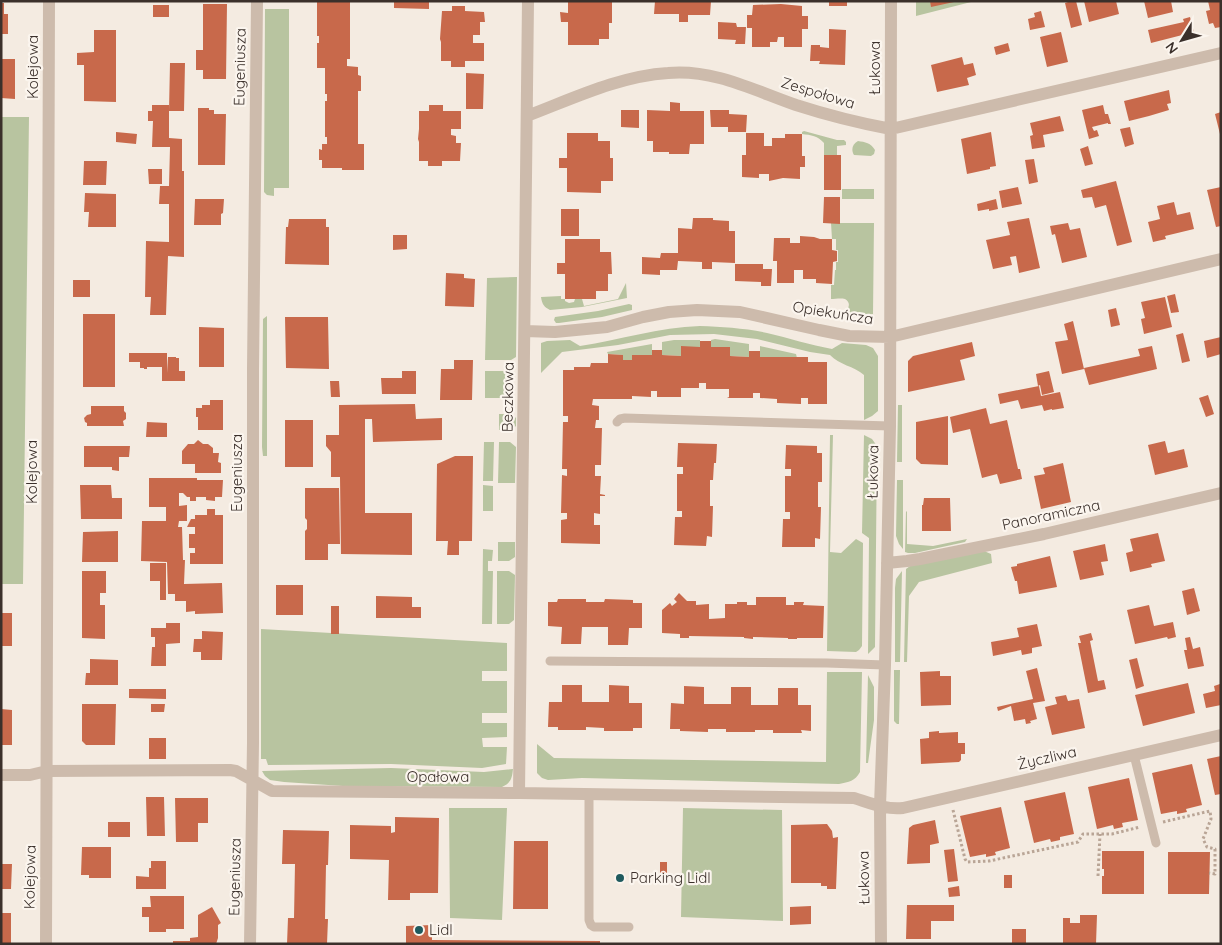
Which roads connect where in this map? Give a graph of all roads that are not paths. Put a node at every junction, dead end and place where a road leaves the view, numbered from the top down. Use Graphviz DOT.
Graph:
graph roads {
  1 [pos="50,1"];
  2 [pos="257,1"];
  3 [pos="528,1"];
  4 [pos="892,1"];
  5 [pos="1221,54"];
  6 [pos="527,116"];
  7 [pos="891,129"];
  8 [pos="1221,259"];
  9 [pos="525,331"];
  10 [pos="890,337"];
  11 [pos="617,422"];
  12 [pos="890,426"];
  13 [pos="1221,493"];
  14 [pos="887,562"];
  15 [pos="550,661"];
  16 [pos="885,665"];
  17 [pos="1221,735"];
  18 [pos="1134,755"];
  19 [pos="47,771"];
  20 [pos="1,776"];
  21 [pos="253,780"];
  22 [pos="519,793"];
  23 [pos="589,794"];
  24 [pos="880,806"];
  25 [pos="1156,843"];
  26 [pos="629,927"];
  27 [pos="46,944"];
  28 [pos="250,944"];
  29 [pos="881,944"];
  1 -- 19 [label="street, Kolejowa"];
  2 -- 21 [label="street, Eugeniusza"];
  3 -- 6 [label="street, Beczkowa"];
  4 -- 7 [label="street, Łukowa"];
  5 -- 7 [label="street, Zespołowa"];
  6 -- 7 [label="street, Zespołowa"];
  6 -- 9 [label="street, Beczkowa"];
  7 -- 10 [label="street, Łukowa"];
  8 -- 10 [label="street, Opiekuńcza"];
  9 -- 10 [label="street, Opiekuńcza"];
  9 -- 22 [label="street, Beczkowa"];
  10 -- 12 [label="street, Łukowa"];
  11 -- 12 [label="lane"];
  12 -- 14 [label="street, Łukowa"];
  13 -- 14 [label="street, Panoramiczna"];
  14 -- 16 [label="street, Łukowa"];
  15 -- 16 [label="lane"];
  16 -- 24 [label="street, Łukowa"];
  17 -- 18 [label="street, Życzliwa"];
  18 -- 24 [label="street, Życzliwa"];
  18 -- 25 [label="lane"];
  19 -- 20 [label="street, Opałowa"];
  19 -- 21 [label="street, Opałowa"];
  19 -- 27 [label="street, Kolejowa"];
  21 -- 22 [label="street, Opałowa"];
  21 -- 28 [label="street, Eugeniusza"];
  22 -- 23 [label="street, Opałowa"];
  23 -- 24 [label="street, Opałowa"];
  23 -- 26 [label="lane"];
  24 -- 29 [label="street, Łukowa"];
}
